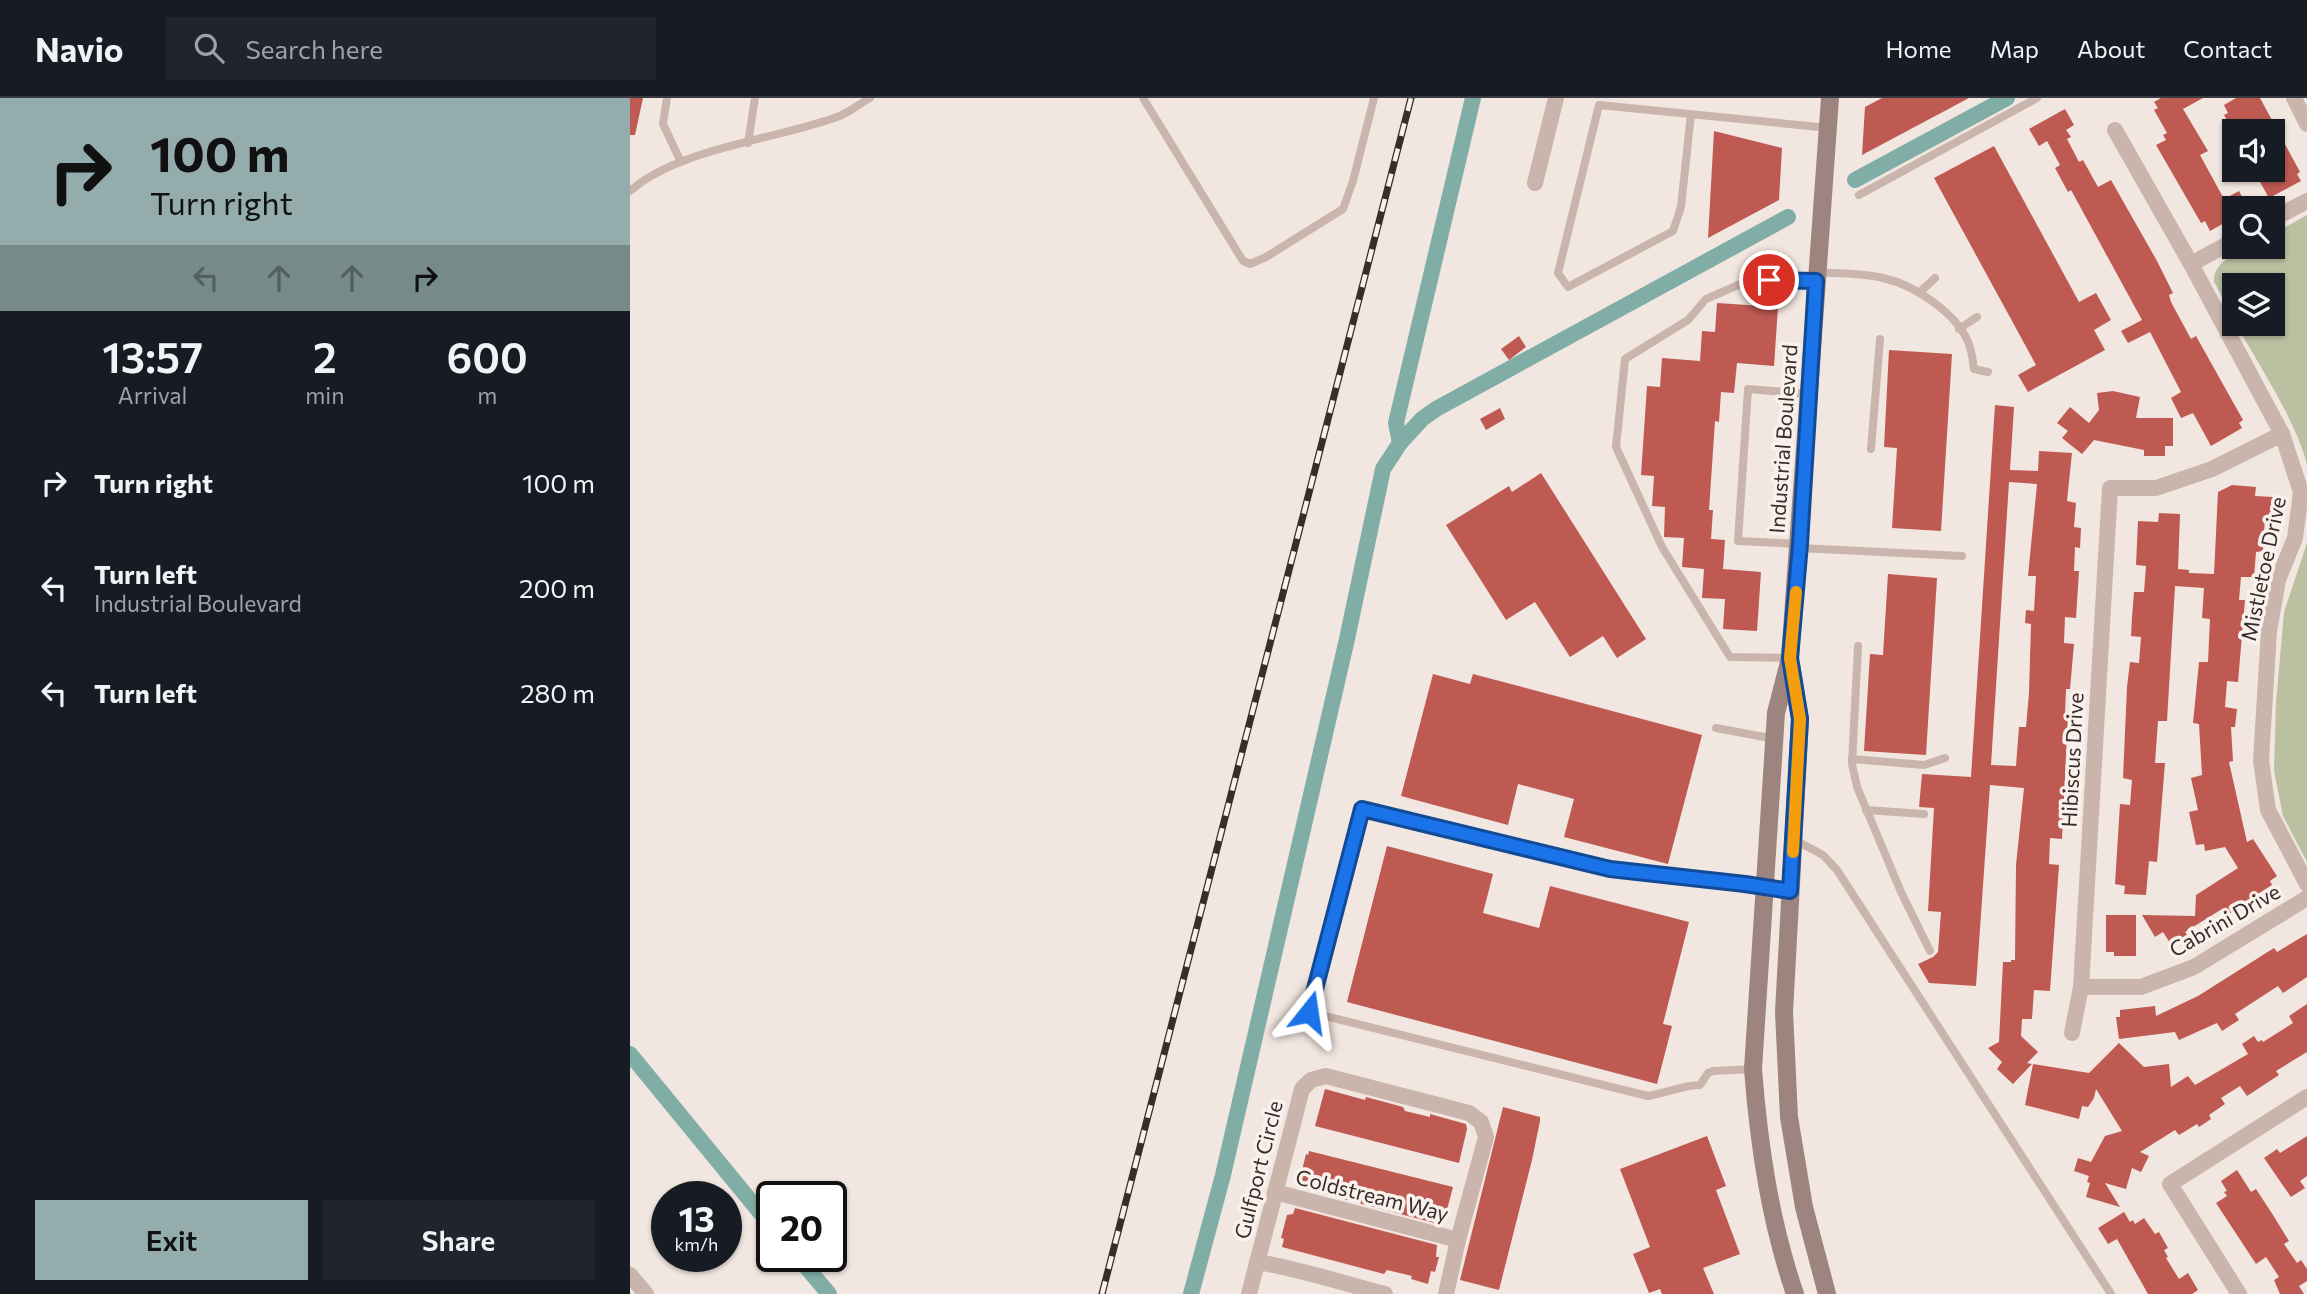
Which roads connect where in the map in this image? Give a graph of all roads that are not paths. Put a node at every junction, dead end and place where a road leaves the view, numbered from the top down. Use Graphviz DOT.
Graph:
graph roads {
  1 [pos="667,98"];
  2 [pos="755,98"];
  3 [pos="870,98"];
  4 [pos="1143,98"];
  5 [pos="1374,98"];
  6 [pos="1556,98"];
  7 [pos="1830,98"];
  8 [pos="2037,98"];
  9 [pos="2294,98"];
  10 [pos="1691,114"];
  11 [pos="2307,124"];
  12 [pos="1829,128"];
  13 [pos="2115,130"];
  14 [pos="748,143"];
  15 [pos="681,162"];
  16 [pos="1535,183"];
  17 [pos="630,191"];
  18 [pos="1859,195"];
  19 [pos="2307,201"];
  20 [pos="2285,213"];
  21 [pos="2222,247"];
  22 [pos="2191,264"];
  23 [pos="1817,277"];
  24 [pos="1935,278"];
  25 [pos="1920,292"];
  26 [pos="1977,317"];
  27 [pos="1959,329"];
  28 [pos="1880,339"];
  29 [pos="1988,372"];
  30 [pos="1809,394"];
  31 [pos="2282,434"];
  32 [pos="1871,449"];
  33 [pos="1800,546"];
  34 [pos="1962,556"];
  35 [pos="1858,646"];
  36 [pos="1790,658"];
  37 [pos="1716,728"];
  38 [pos="1774,739"];
  39 [pos="1945,758"];
  40 [pos="1852,759"];
  41 [pos="1866,810"];
  42 [pos="1924,814"];
  43 [pos="1793,839"];
  44 [pos="2307,884"];
  45 [pos="1764,887"];
  46 [pos="1790,891"];
  47 [pos="2307,898"];
  48 [pos="1930,951"];
  49 [pos="2081,987"];
  50 [pos="2072,1033"];
  51 [pos="1753,1069"];
  52 [pos="2307,1097"];
  53 [pos="1275,1192"];
  54 [pos="1458,1240"];
  55 [pos="1258,1262"];
  56 [pos="630,1275"];
  57 [pos="1324,1286"];
  58 [pos="646,1294"];
  59 [pos="1249,1294"];
  60 [pos="1385,1294"];
  61 [pos="1446,1294"];
  62 [pos="1795,1294"];
  63 [pos="1827,1294"];
  64 [pos="2111,1294"];
  65 [pos="2239,1294"];
  1 -- 15 [label="lane"];
  2 -- 14 [label="lane"];
  3 -- 14 [label="lane"];
  4 -- 5 [label="lane"];
  6 -- 16 [label="street"];
  7 -- 12 [label="main road, Industrial Boulevard"];
  8 -- 18 [label="lane"];
  9 -- 11 [label="street"];
  10 -- 10 [label="lane"];
  10 -- 12 [label="lane"];
  12 -- 23 [label="main road, Industrial Boulevard"];
  13 -- 22 [label="street, Mistletoe Drive"];
  14 -- 15 [label="lane"];
  15 -- 17 [label="lane"];
  19 -- 20 [label="street"];
  21 -- 22 [label="street"];
  22 -- 31 [label="street, Mistletoe Drive"];
  23 -- 25 [label="lane"];
  23 -- 30 [label="main road, Industrial Boulevard"];
  23 -- 36 [label="lane"];
  24 -- 25 [label="lane"];
  25 -- 27 [label="lane"];
  26 -- 27 [label="lane"];
  27 -- 29 [label="lane"];
  28 -- 32 [label="lane"];
  30 -- 33 [label="main road, Industrial Boulevard"];
  30 -- 33 [label="lane"];
  31 -- 44 [label="street, Mistletoe Drive"];
  31 -- 49 [label="street, Hibiscus Drive"];
  33 -- 34 [label="lane"];
  33 -- 36 [label="main road, Industrial Boulevard"];
  35 -- 40 [label="lane"];
  36 -- 38 [label="main road, Industrial Boulevard"];
  36 -- 43 [label="main road, Industrial Boulevard"];
  37 -- 38 [label="lane"];
  38 -- 45 [label="main road, Industrial Boulevard"];
  39 -- 40 [label="lane"];
  40 -- 41 [label="lane"];
  41 -- 42 [label="lane"];
  41 -- 48 [label="lane"];
  43 -- 46 [label="main road, Industrial Boulevard"];
  43 -- 64 [label="lane"];
  45 -- 46 [label="lane"];
  45 -- 51 [label="main road, Industrial Boulevard"];
  45 -- 51 [label="lane"];
  46 -- 63 [label="main road, Industrial Boulevard"];
  47 -- 49 [label="street, Cabrini Drive"];
  49 -- 50 [label="street, Hibiscus Drive"];
  51 -- 62 [label="main road, Industrial Boulevard"];
  52 -- 65 [label="street"];
  53 -- 54 [label="street, Coldstream Way"];
  53 -- 54 [label="street, Gulfport Circle"];
  53 -- 55 [label="street, Gulfport Circle"];
  54 -- 61 [label="street, Gulfport Circle"];
  55 -- 57 [label="street"];
  55 -- 59 [label="street, Gulfport Circle"];
  56 -- 58 [label="street"];
  57 -- 60 [label="street"];
}
